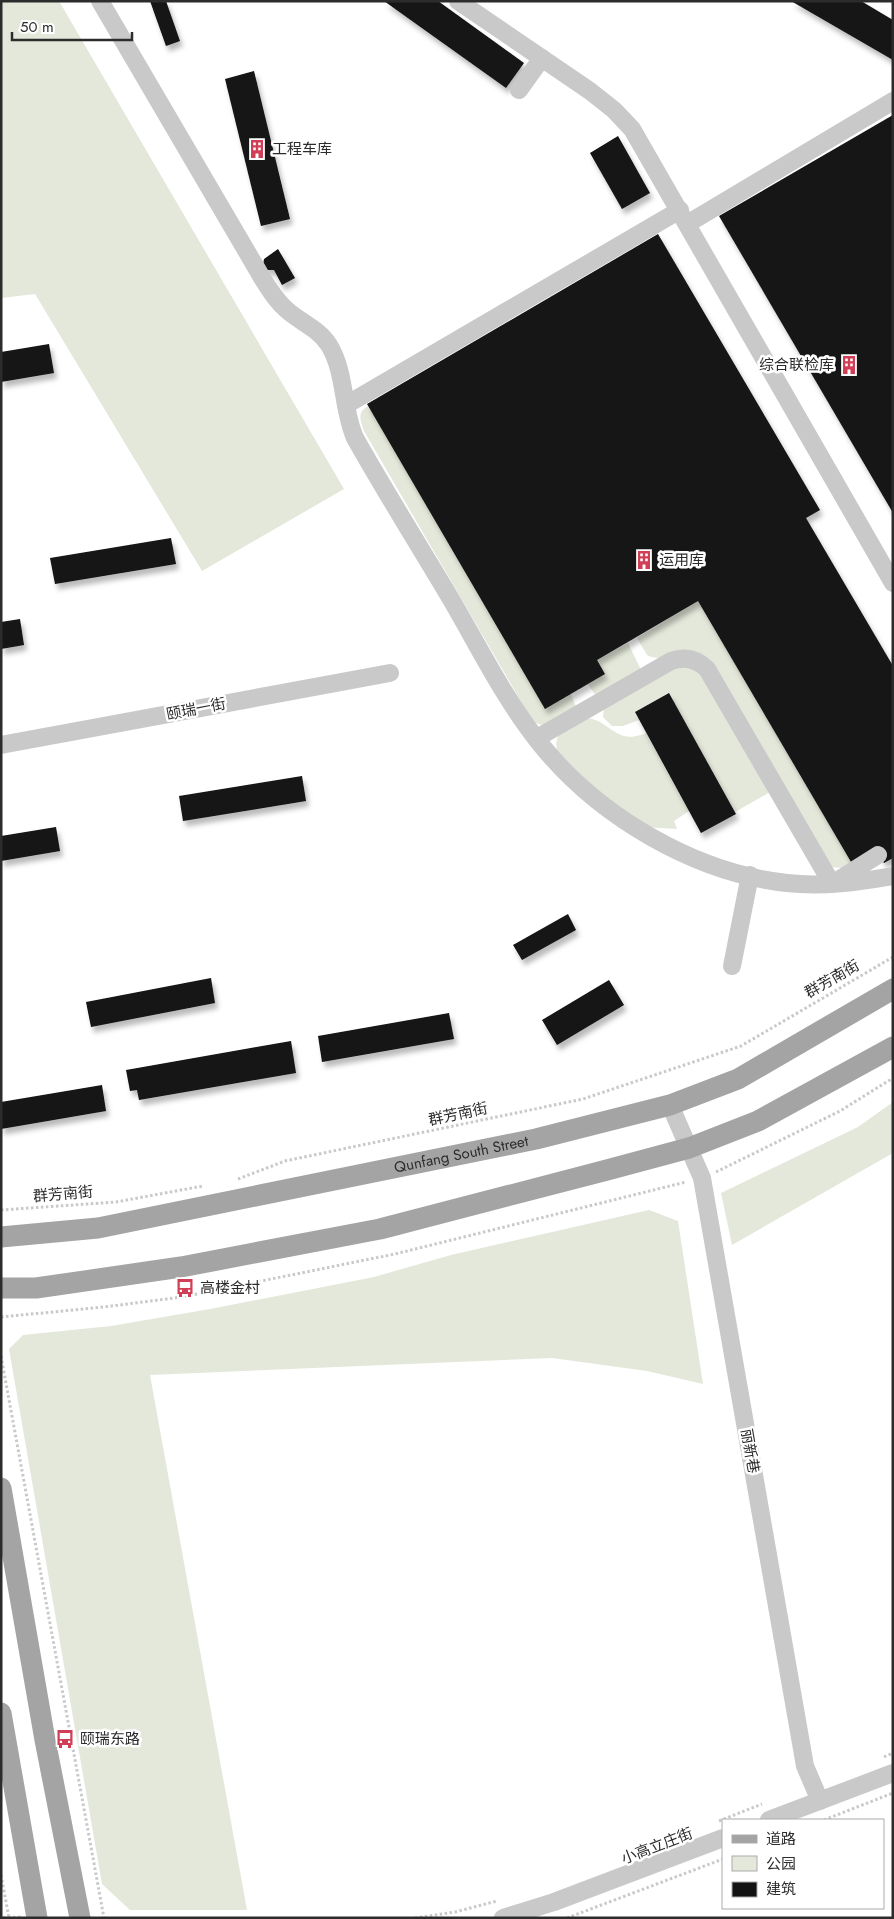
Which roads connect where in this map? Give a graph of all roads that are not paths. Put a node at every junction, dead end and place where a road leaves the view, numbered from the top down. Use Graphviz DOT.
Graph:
graph roads {
  1 [pos="100,1"];
  2 [pos="458,1"];
  3 [pos="542,58"];
  4 [pos="519,90"];
  5 [pos="893,101"];
  6 [pos="683,217"];
  7 [pos="346,405"];
  8 [pos="893,583"];
  9 [pos="390,673"];
  10 [pos="537,738"];
  11 [pos="1,745"];
  12 [pos="878,855"];
  13 [pos="750,875"];
  14 [pos="893,876"];
  15 [pos="832,884"];
  16 [pos="732,966"];
  17 [pos="893,989"];
  18 [pos="893,1046"];
  19 [pos="670,1105"];
  20 [pos="689,1148"];
  21 [pos="1,1237"];
  22 [pos="1,1288"];
  23 [pos="1,1488"];
  24 [pos="1,1713"];
  25 [pos="893,1773"];
  26 [pos="820,1801"];
  27 [pos="772,1819"];
  28 [pos="718,1830"];
  29 [pos="38,1918"];
  30 [pos="80,1918"];
  31 [pos="503,1918"];
  1 -- 7 [label="street"];
  2 -- 3 [label="street"];
  3 -- 4 [label="street"];
  3 -- 6 [label="street"];
  5 -- 6 [label="street"];
  6 -- 7 [label="street"];
  6 -- 8 [label="street"];
  7 -- 10 [label="street"];
  9 -- 11 [label="street, 颐瑞一街"];
  10 -- 13 [label="street"];
  10 -- 15 [label="street"];
  12 -- 15 [label="street"];
  13 -- 15 [label="street"];
  13 -- 16 [label="street"];
  14 -- 15 [label="street"];
  17 -- 19 [label="main road, Qunfang South Street"];
  18 -- 20 [label="main road"];
  19 -- 20 [label="street, 丽新巷"];
  19 -- 21 [label="main road, Qunfang South Street"];
  20 -- 22 [label="main road"];
  20 -- 26 [label="street, 丽新巷"];
  23 -- 30 [label="main road"];
  24 -- 29 [label="main road"];
  25 -- 26 [label="street"];
  26 -- 27 [label="street"];
  28 -- 31 [label="street, 小高立庄街"];
}
